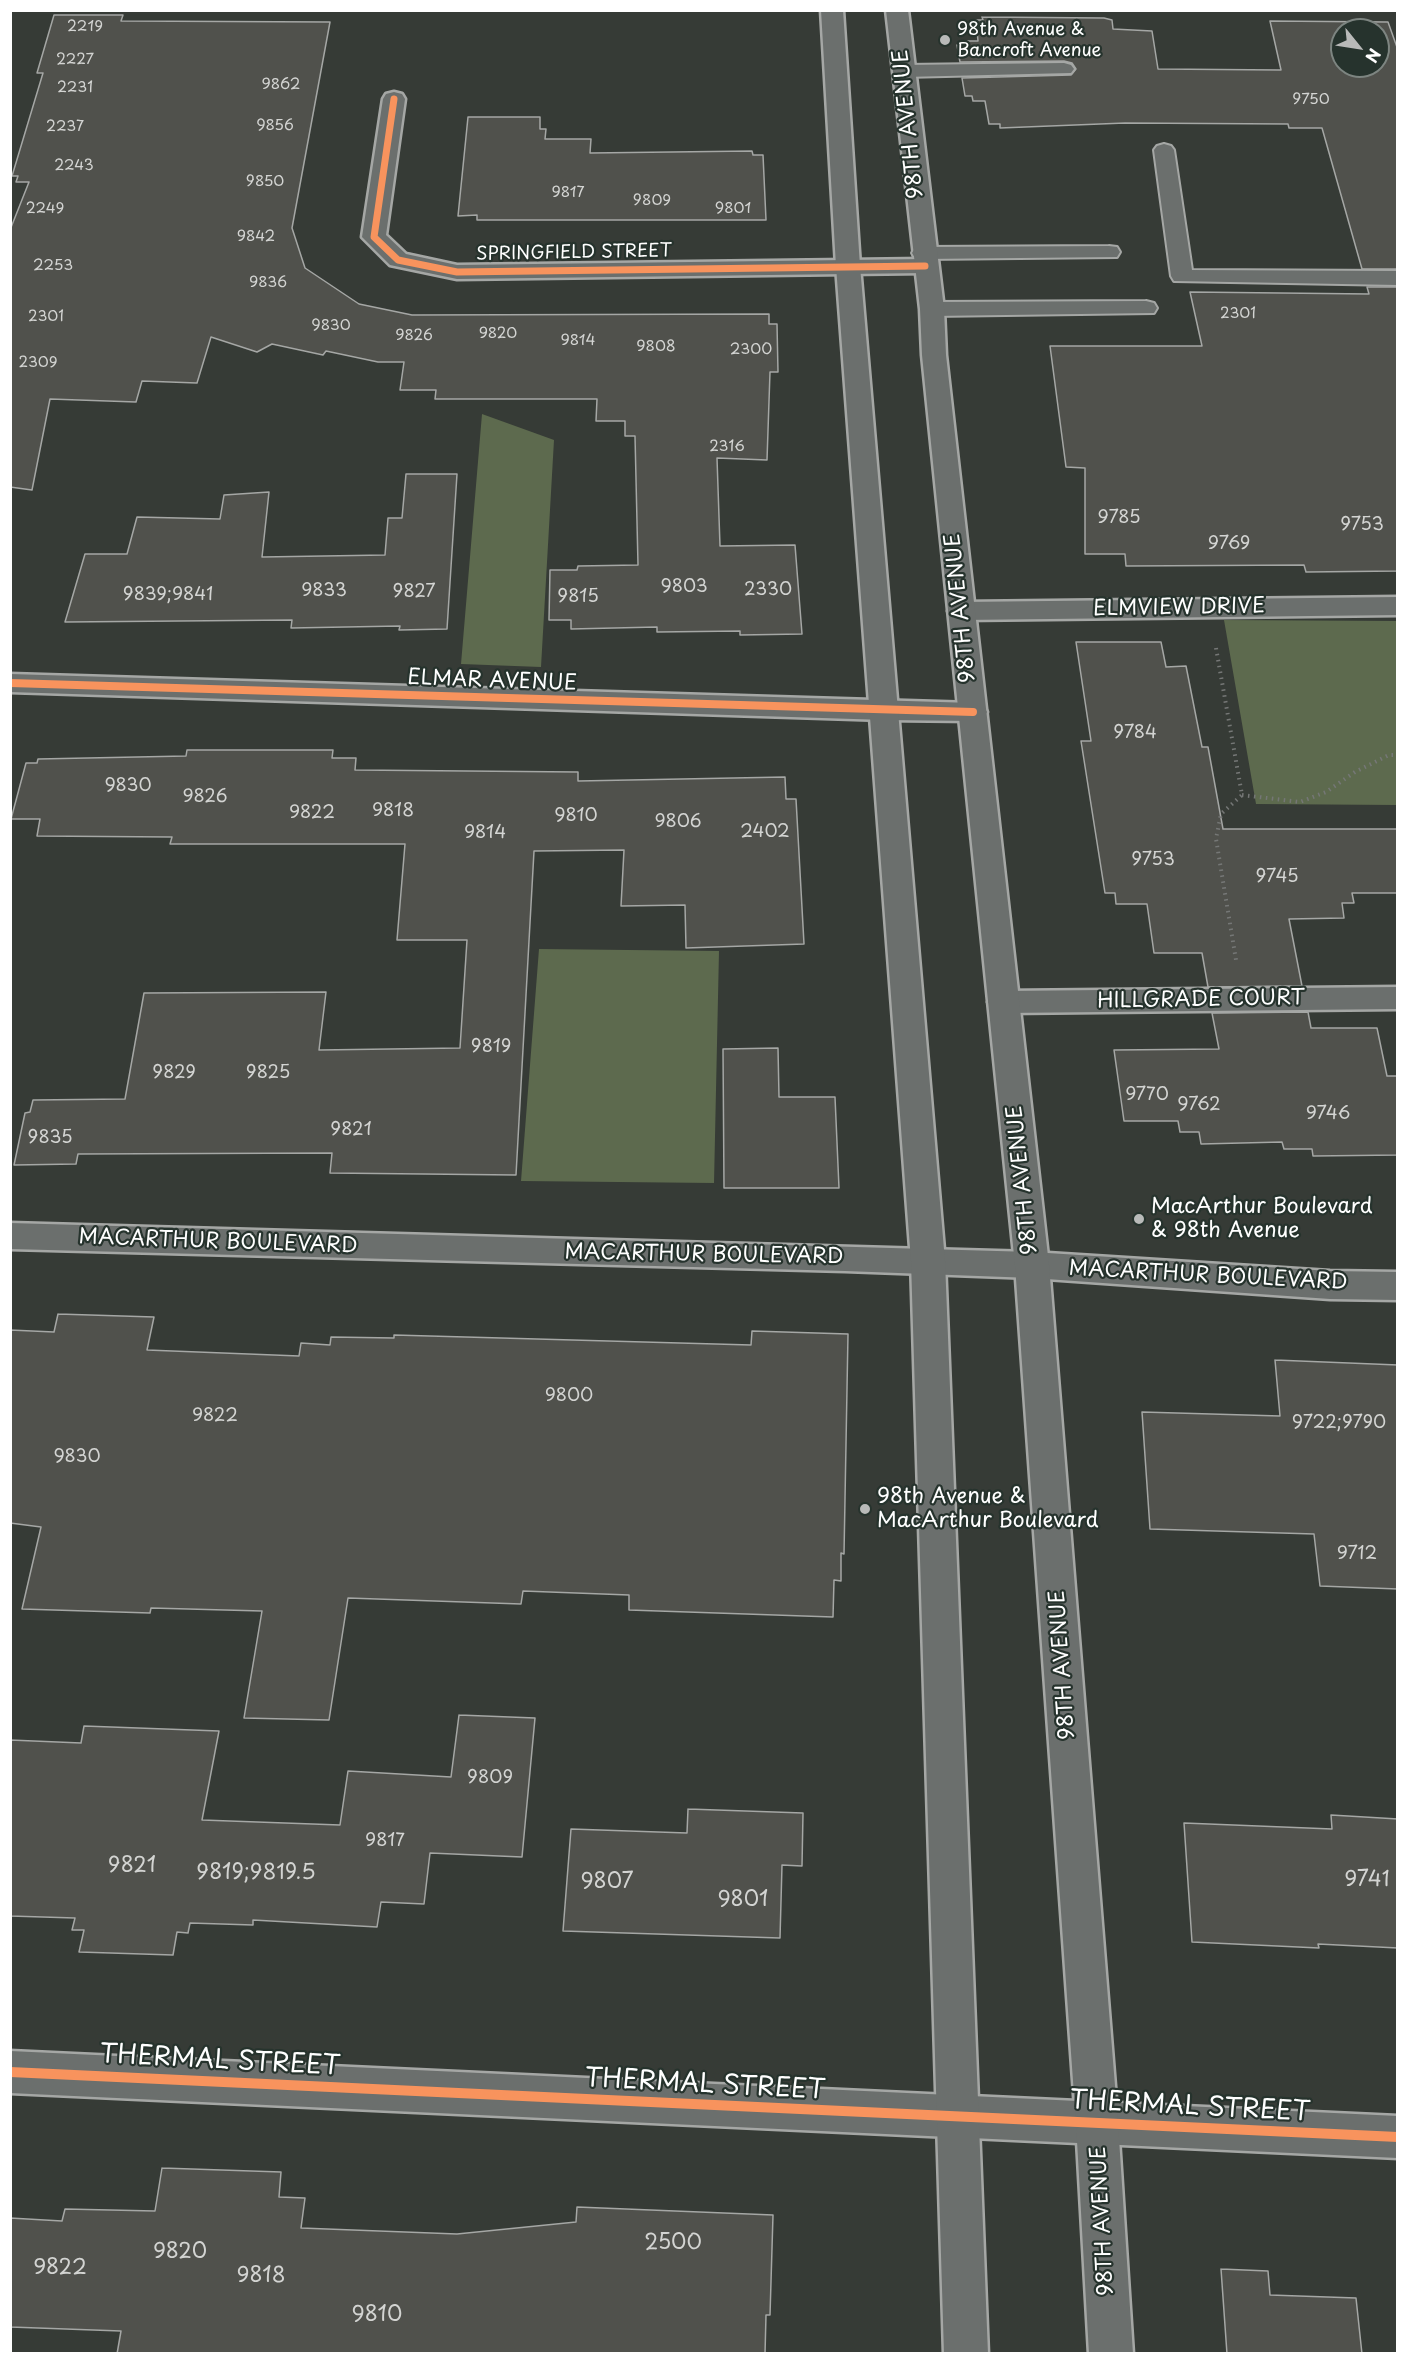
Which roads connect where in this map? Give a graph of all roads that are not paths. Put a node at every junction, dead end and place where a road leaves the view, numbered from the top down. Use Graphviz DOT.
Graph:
graph roads {
  1 [pos="832,10"];
  2 [pos="897,10"];
  3 [pos="1064,69"];
  4 [pos="904,71"];
  5 [pos="394,99"];
  6 [pos="1164,150"];
  7 [pos="1109,252"];
  8 [pos="924,260"];
  9 [pos="848,266"];
  10 [pos="1398,278"];
  11 [pos="1146,308"];
  12 [pos="932,309"];
  13 [pos="1398,606"];
  14 [pos="962,611"];
  15 [pos="10,683"];
  16 [pos="885,711"];
  17 [pos="973,712"];
  18 [pos="1398,998"];
  19 [pos="1004,1002"];
  20 [pos="10,1236"];
  21 [pos="928,1261"];
  22 [pos="1032,1265"];
  23 [pos="1398,1286"];
  24 [pos="10,2072"];
  25 [pos="957,2118"];
  26 [pos="1097,2123"];
  27 [pos="1398,2137"];
  28 [pos="966,2354"];
  29 [pos="1111,2354"];
  1 -- 9 [label="main road"];
  2 -- 4 [label="main road, 98TH AVENUE"];
  3 -- 4 [label="lane"];
  4 -- 8 [label="main road, 98TH AVENUE"];
  5 -- 9 [label="main road, SPRINGFIELD STREET"];
  6 -- 10 [label="lane"];
  7 -- 8 [label="lane"];
  8 -- 9 [label="main road, SPRINGFIELD STREET"];
  8 -- 12 [label="main road, 98TH AVENUE"];
  9 -- 16 [label="main road"];
  11 -- 12 [label="lane"];
  12 -- 14 [label="main road, 98TH AVENUE"];
  13 -- 14 [label="main road, ELMVIEW DRIVE"];
  14 -- 17 [label="main road, 98TH AVENUE"];
  15 -- 16 [label="main road, ELMAR AVENUE"];
  16 -- 17 [label="main road, ELMAR AVENUE"];
  16 -- 21 [label="main road"];
  17 -- 19 [label="main road, 98TH AVENUE"];
  18 -- 19 [label="main road, HILLGRADE COURT"];
  19 -- 22 [label="main road, 98TH AVENUE"];
  20 -- 21 [label="main road, MACARTHUR BOULEVARD"];
  21 -- 22 [label="main road, MACARTHUR BOULEVARD"];
  21 -- 25 [label="main road"];
  22 -- 23 [label="main road, MACARTHUR BOULEVARD"];
  22 -- 26 [label="main road, 98TH AVENUE"];
  24 -- 25 [label="main road, THERMAL STREET"];
  25 -- 26 [label="main road, THERMAL STREET"];
  25 -- 28 [label="main road"];
  26 -- 27 [label="main road, THERMAL STREET"];
  26 -- 29 [label="main road, 98TH AVENUE"];
}
